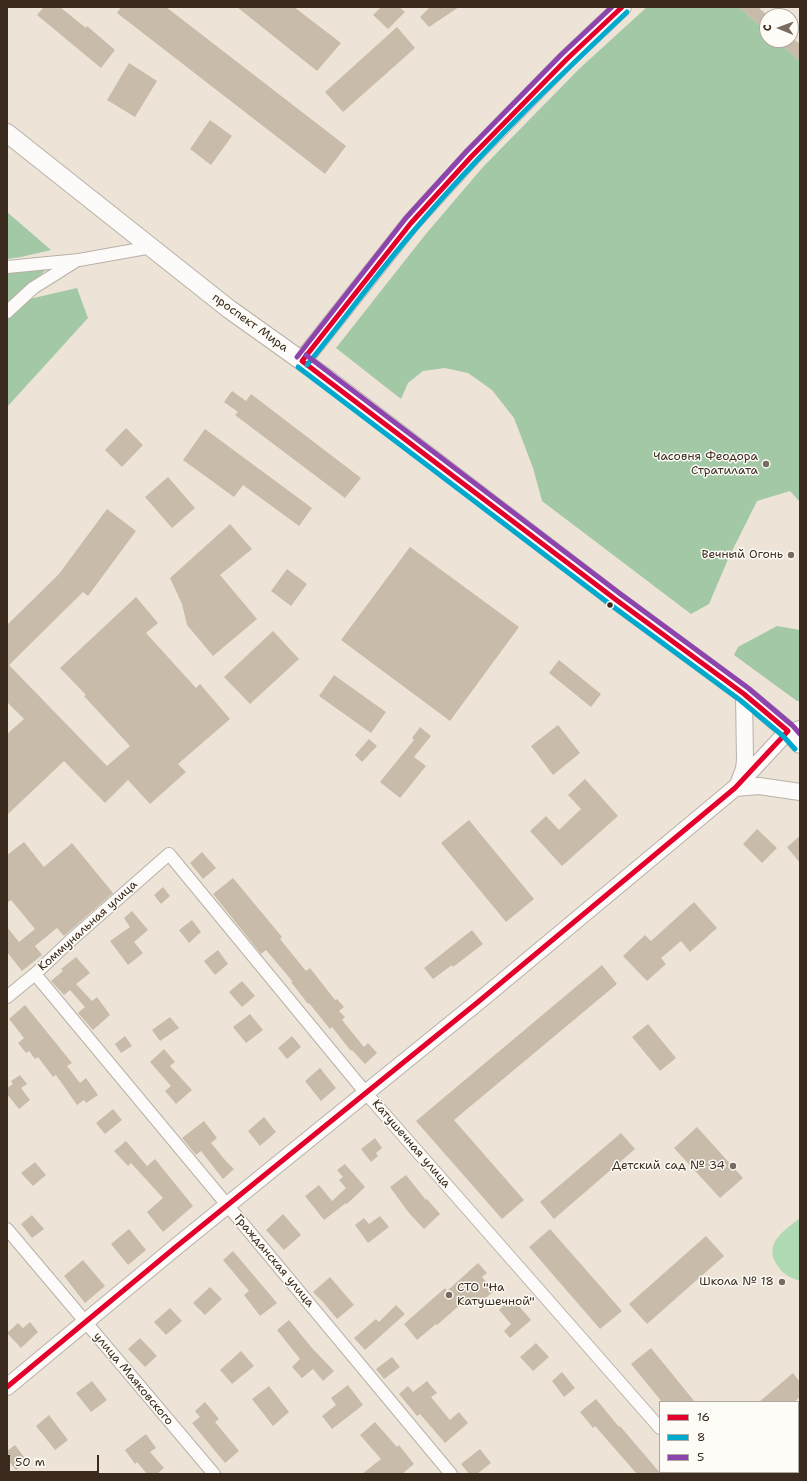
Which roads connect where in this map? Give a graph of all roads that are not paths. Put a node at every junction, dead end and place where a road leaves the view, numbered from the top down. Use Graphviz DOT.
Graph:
graph roads {
  1 [pos="622,7"];
  2 [pos="7,133"];
  3 [pos="152,247"];
  4 [pos="79,260"];
  5 [pos="7,267"];
  6 [pos="7,312"];
  7 [pos="302,361"];
  8 [pos="744,694"];
  9 [pos="796,734"];
  10 [pos="735,788"];
  11 [pos="800,792"];
  12 [pos="169,854"];
  13 [pos="35,974"];
  14 [pos="7,997"];
  15 [pos="365,1092"];
  16 [pos="227,1205"];
  17 [pos="7,1228"];
  18 [pos="85,1322"];
  19 [pos="7,1388"];
  20 [pos="659,1427"];
  21 [pos="214,1474"];
  22 [pos="451,1474"];
  1 -- 7 [label="main road"];
  2 -- 3 [label="main road, проспект Мира"];
  3 -- 4 [label="street"];
  3 -- 7 [label="main road, проспект Мира"];
  4 -- 5 [label="street"];
  4 -- 6 [label="street"];
  7 -- 8 [label="main road, проспект Мира"];
  8 -- 9 [label="main road, проспект Мира"];
  8 -- 10 [label="street"];
  9 -- 10 [label="street"];
  10 -- 11 [label="street"];
  10 -- 15 [label="street"];
  12 -- 13 [label="street, Коммунальная улица"];
  12 -- 15 [label="street, Катушечная улица"];
  13 -- 14 [label="street, Коммунальная улица"];
  13 -- 16 [label="street, Гражданская улица"];
  15 -- 16 [label="street"];
  15 -- 20 [label="street, Катушечная улица"];
  16 -- 18 [label="street"];
  16 -- 22 [label="street, Гражданская улица"];
  17 -- 18 [label="street, улица Маяковского"];
  18 -- 19 [label="street"];
  18 -- 21 [label="street, улица Маяковского"];
}
